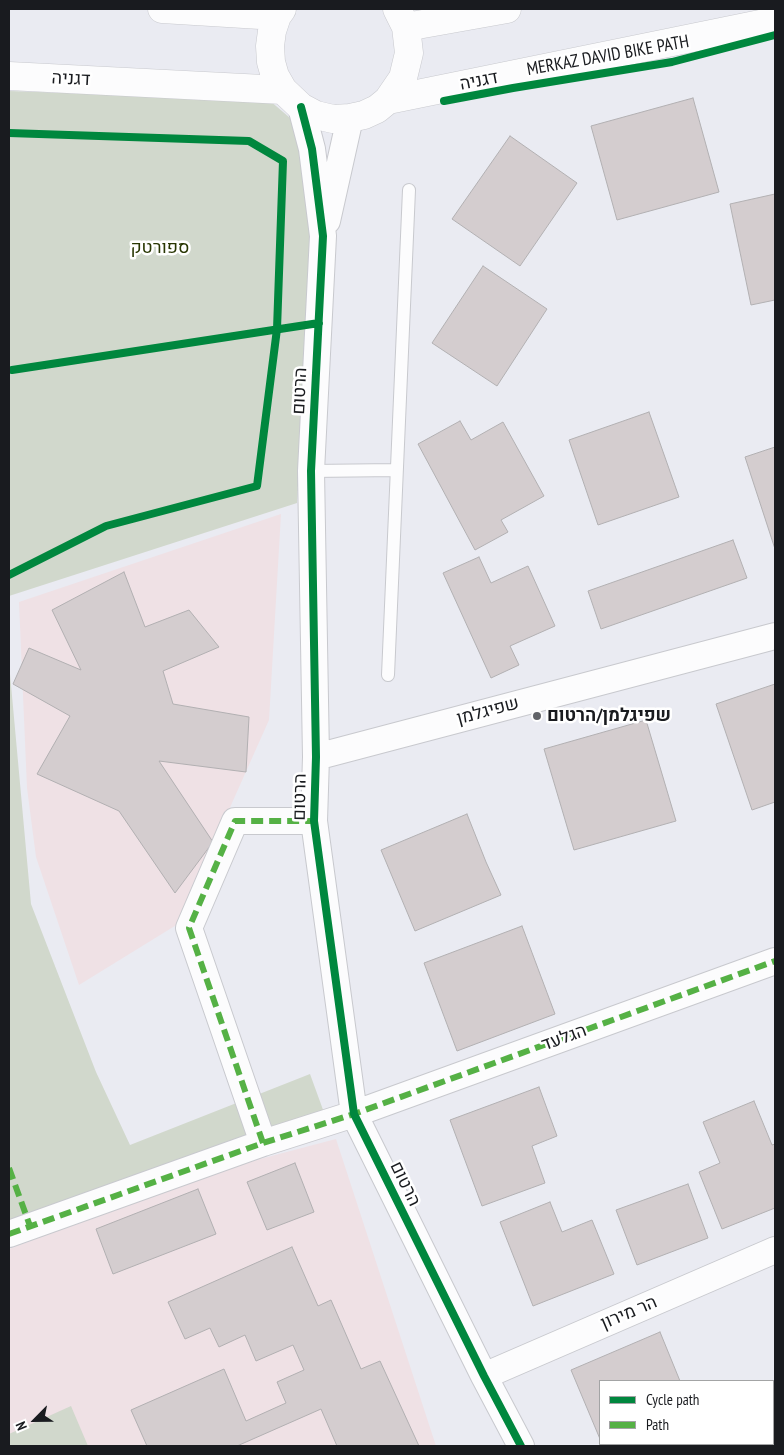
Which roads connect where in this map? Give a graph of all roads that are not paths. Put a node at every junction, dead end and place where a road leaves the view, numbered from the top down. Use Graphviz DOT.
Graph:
graph roads {
  1 [pos="162,9"];
  2 [pos="507,9"];
  3 [pos="280,13"];
  4 [pos="401,18"];
  5 [pos="775,22"];
  6 [pos="9,76"];
  7 [pos="292,99"];
  8 [pos="388,100"];
  9 [pos="350,118"];
  10 [pos="408,190"];
  11 [pos="323,236"];
  12 [pos="396,470"];
  13 [pos="311,471"];
  14 [pos="775,636"];
  15 [pos="388,675"];
  16 [pos="316,757"];
  17 [pos="314,821"];
  18 [pos="775,961"];
  19 [pos="354,1114"];
  20 [pos="263,1143"];
  21 [pos="9,1234"];
  22 [pos="775,1250"];
  23 [pos="484,1376"];
  24 [pos="521,1446"];
  1 -- 3 [label="street"];
  2 -- 4 [label="street"];
  3 -- 7 [label="street"];
  4 -- 8 [label="street"];
  5 -- 8 [label="street, דגניה"];
  6 -- 7 [label="street, דגניה"];
  7 -- 9 [label="street"];
  7 -- 11 [label="street, הרטום"];
  8 -- 9 [label="street"];
  9 -- 11 [label="street, הרטום"];
  10 -- 12 [label="lane"];
  11 -- 13 [label="street, הרטום"];
  12 -- 13 [label="lane"];
  12 -- 15 [label="lane"];
  13 -- 16 [label="street, הרטום"];
  14 -- 16 [label="street, שפיגלמן"];
  16 -- 17 [label="street, הרטום"];
  17 -- 19 [label="street, הרטום"];
  17 -- 20 [label="street"];
  18 -- 19 [label="street, הגלעד"];
  19 -- 20 [label="street, הגלעד"];
  19 -- 23 [label="street, הרטום"];
  20 -- 21 [label="street, הגלעד"];
  22 -- 23 [label="street, הר מירון"];
  23 -- 24 [label="street, הרטום"];
}
